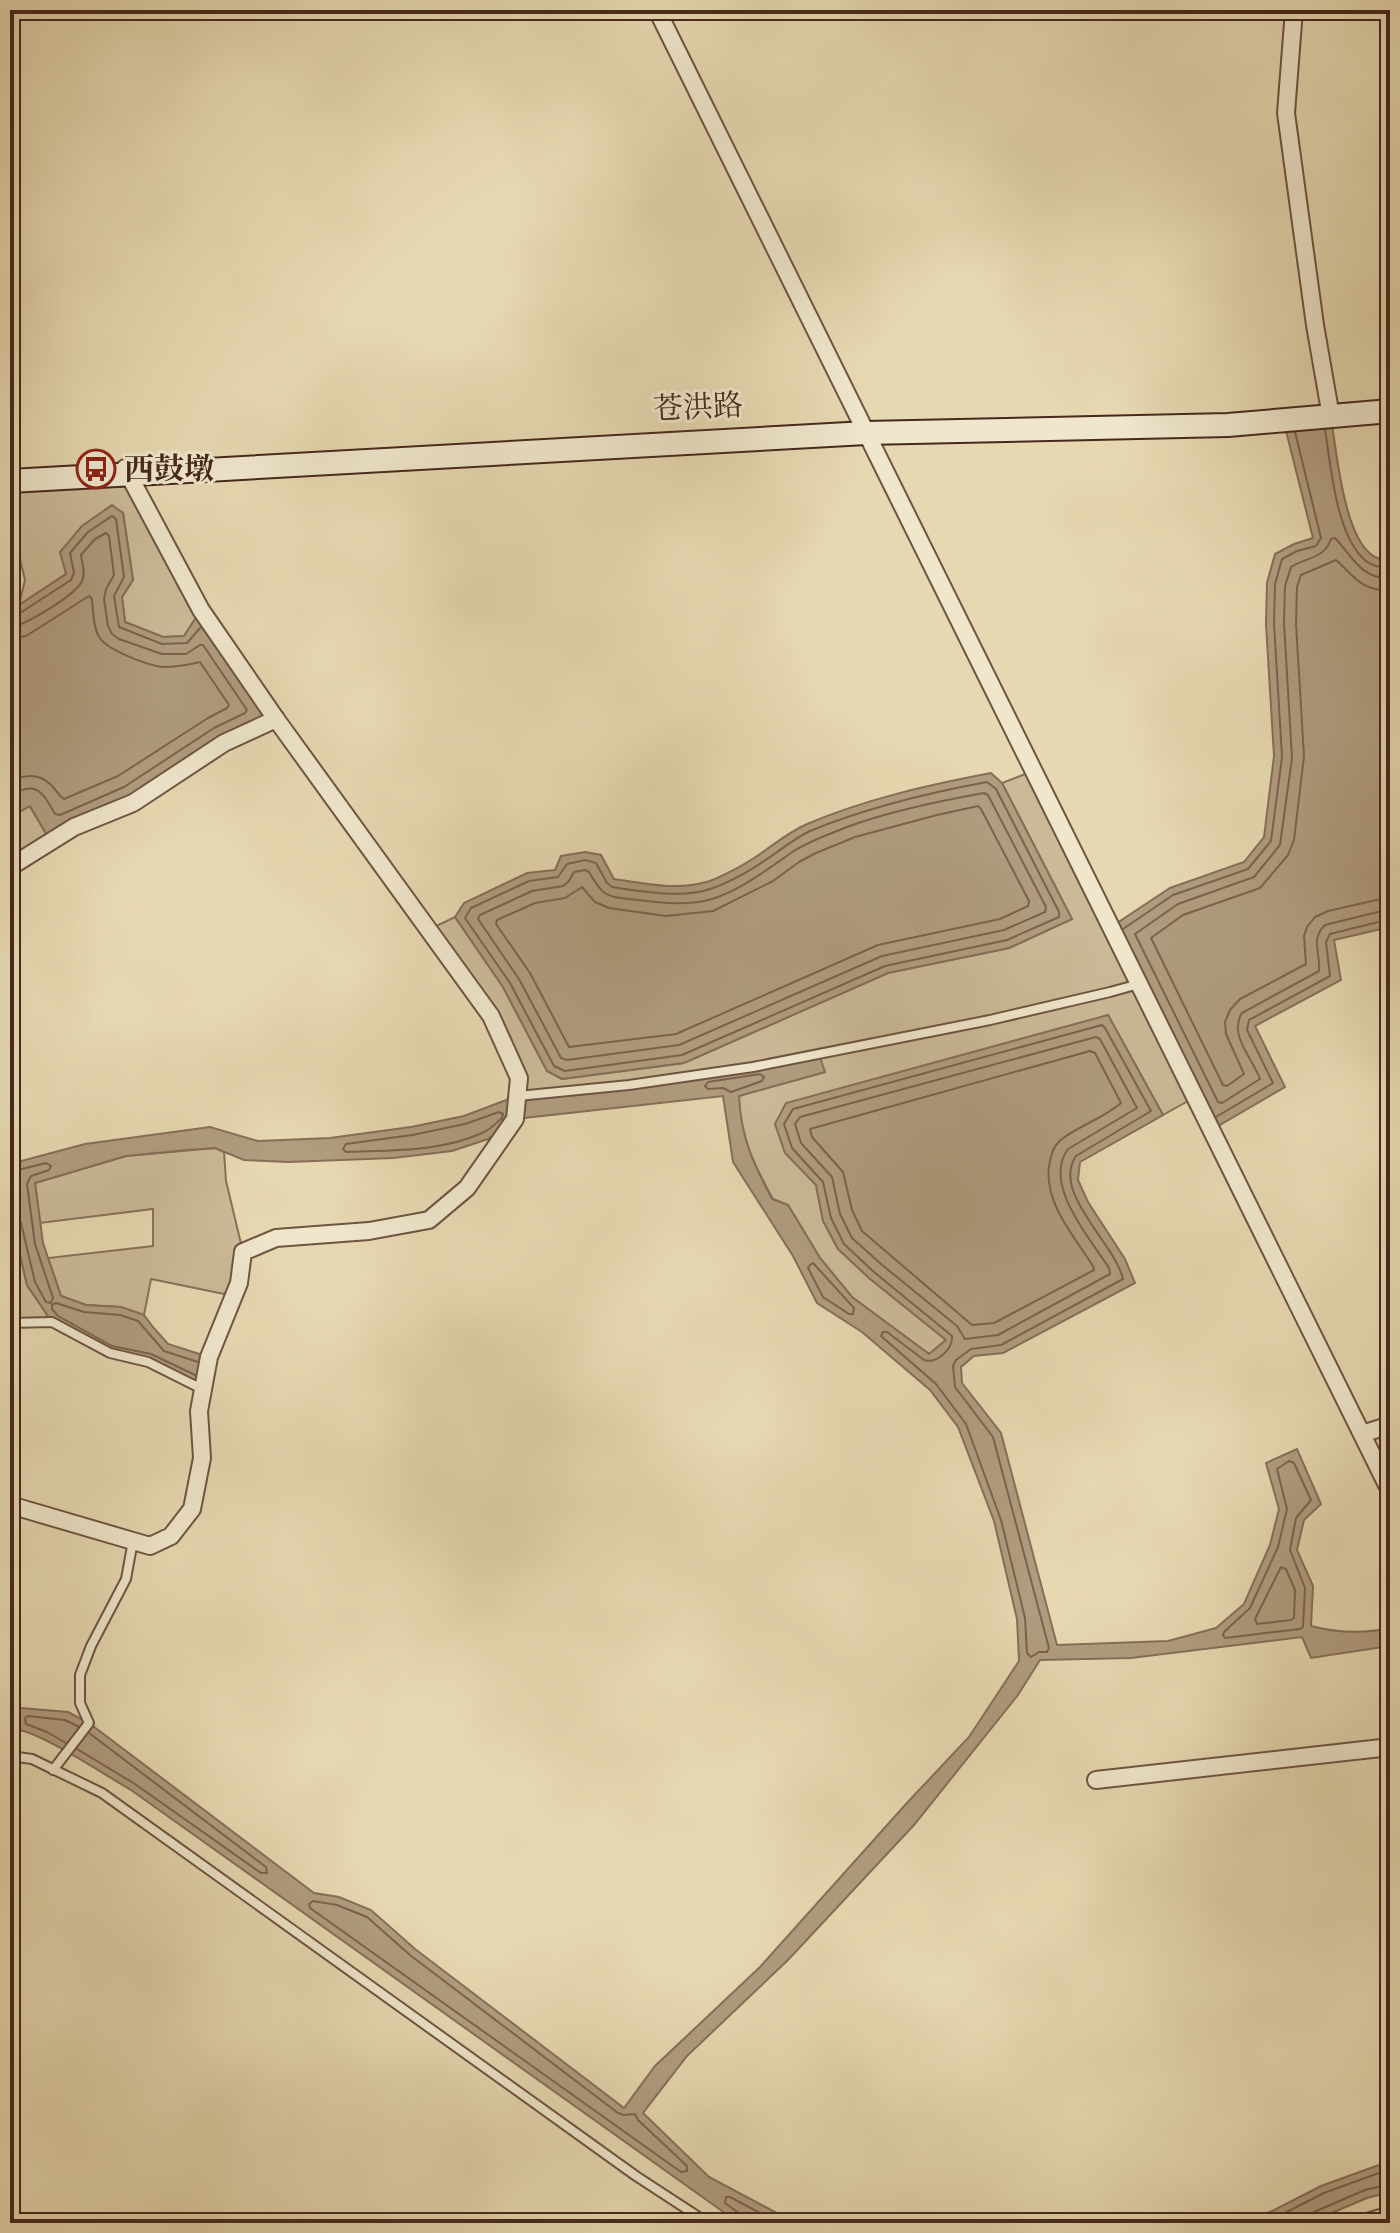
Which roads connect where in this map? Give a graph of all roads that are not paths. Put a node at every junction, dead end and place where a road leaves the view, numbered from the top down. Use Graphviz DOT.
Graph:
graph roads {
  1 [pos="657,10"];
  2 [pos="1294,10"];
  3 [pos="1390,409"];
  4 [pos="1330,411"];
  5 [pos="865,431"];
  6 [pos="126,471"];
  7 [pos="10,473"];
  8 [pos="10,481"];
  9 [pos="276,719"];
  10 [pos="10,867"];
  11 [pos="1139,984"];
  12 [pos="517,1096"];
  13 [pos="10,1323"];
  14 [pos="203,1390"];
  15 [pos="1390,1425"];
  16 [pos="1362,1434"];
  17 [pos="1390,1491"];
  18 [pos="10,1505"];
  19 [pos="133,1541"];
  20 [pos="1390,1747"];
  21 [pos="10,1756"];
  22 [pos="53,1770"];
  23 [pos="1096,1780"];
  24 [pos="1390,2211"];
  25 [pos="708,2223"];
  26 [pos="1349,2223"];
  1 -- 5 [label="street"];
  2 -- 4 [label="street"];
  3 -- 4 [label="main road, 苍洪路"];
  3 -- 5 [label="main road"];
  4 -- 5 [label="main road, 苍洪路"];
  5 -- 6 [label="main road, 苍洪路"];
  5 -- 11 [label="street"];
  6 -- 7 [label="main road, 苍洪路"];
  6 -- 8 [label="main road"];
  6 -- 9 [label="street"];
  9 -- 10 [label="street"];
  9 -- 12 [label="street"];
  11 -- 12 [label="lane"];
  11 -- 16 [label="street"];
  12 -- 14 [label="street"];
  13 -- 14 [label="lane"];
  14 -- 19 [label="street"];
  15 -- 16 [label="street"];
  16 -- 17 [label="street"];
  18 -- 19 [label="street"];
  19 -- 22 [label="lane"];
  20 -- 23 [label="street"];
  21 -- 22 [label="lane"];
  22 -- 25 [label="lane"];
  24 -- 26 [label="lane"];
}
